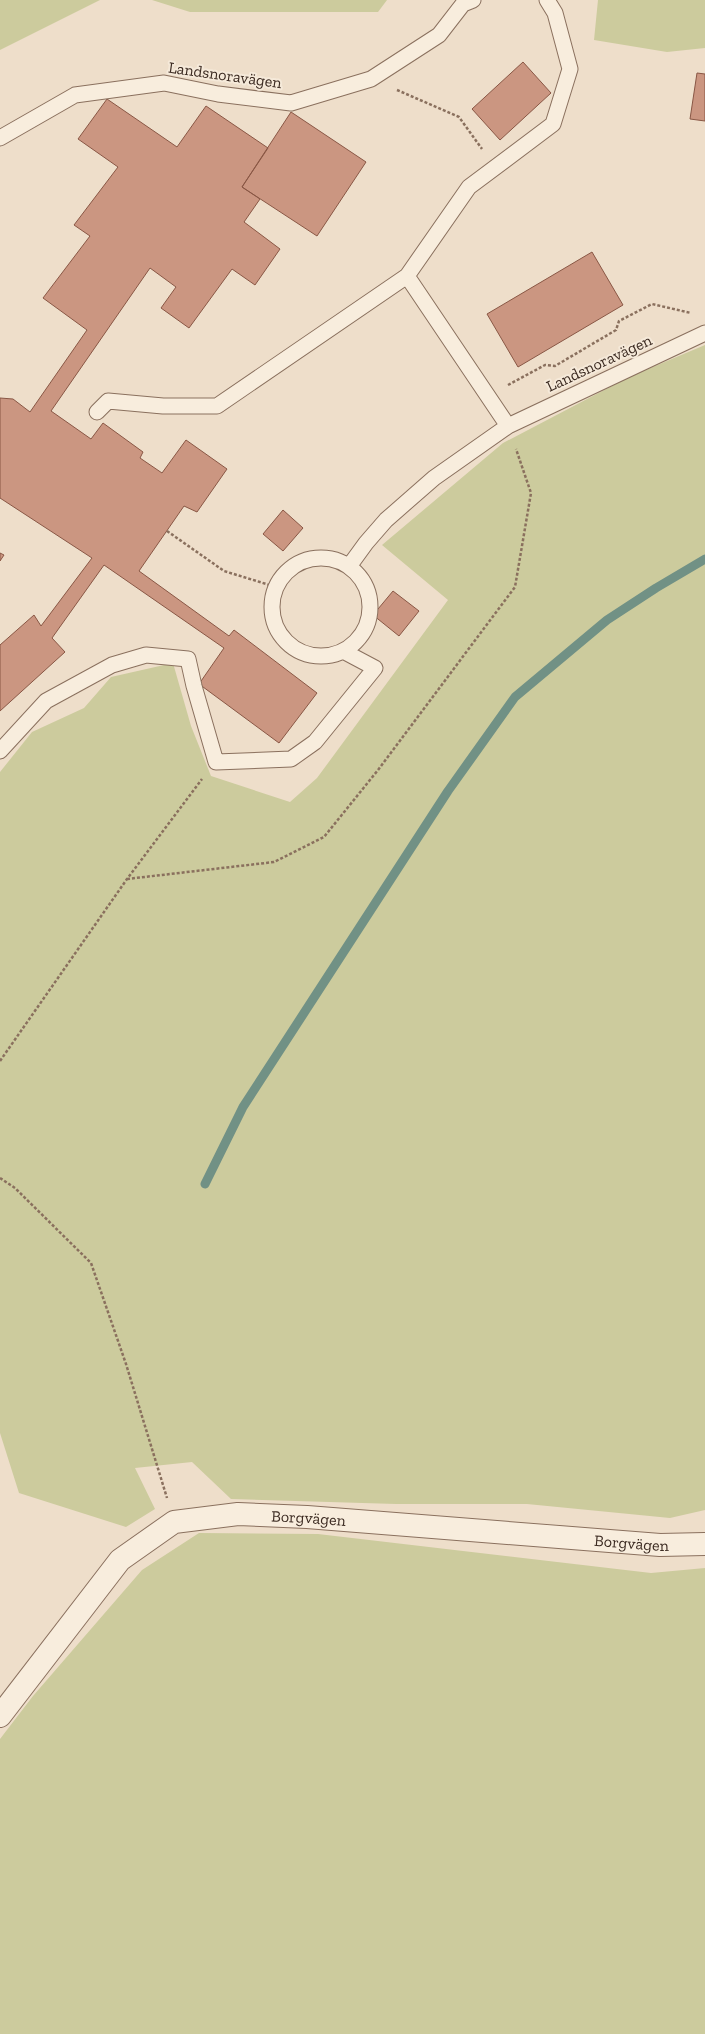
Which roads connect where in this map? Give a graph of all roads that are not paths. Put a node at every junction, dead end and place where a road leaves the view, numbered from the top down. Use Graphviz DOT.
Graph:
graph roads {
  1 [pos="473,0"];
  2 [pos="548,0"];
  3 [pos="0,138"];
  4 [pos="407,276"];
  5 [pos="705,333"];
  6 [pos="97,412"];
  7 [pos="508,426"];
  8 [pos="350,565"];
  9 [pos="343,651"];
  10 [pos="0,751"];
  11 [pos="705,1544"];
  12 [pos="0,1716"];
  1 -- 3 [label="lane, Landsnoravägen"];
  2 -- 4 [label="lane"];
  4 -- 6 [label="lane"];
  4 -- 7 [label="lane"];
  5 -- 7 [label="lane, Landsnoravägen"];
  7 -- 8 [label="lane, Landsnoravägen"];
  8 -- 9 [label="lane"];
  8 -- 9 [label="lane"];
  9 -- 10 [label="lane"];
  11 -- 12 [label="street, Borgvägen"];
}
